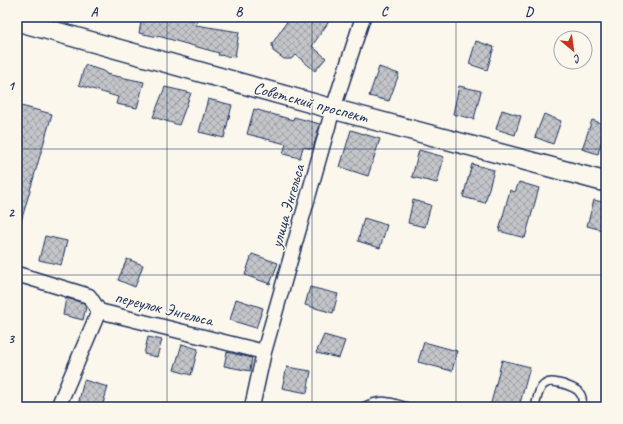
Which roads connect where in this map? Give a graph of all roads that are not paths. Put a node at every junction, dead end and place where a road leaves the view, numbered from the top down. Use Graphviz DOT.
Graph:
graph roads {
  1 [pos="363,17"];
  2 [pos="17,21"];
  3 [pos="333,109"];
  4 [pos="606,182"];
  5 [pos="17,274"];
  6 [pos="99,311"];
  7 [pos="264,352"];
  8 [pos="58,407"];
  9 [pos="252,407"];
  10 [pos="363,407"];
  11 [pos="407,407"];
  12 [pos="535,407"];
  13 [pos="581,407"];
  1 -- 3 [label="street, улица Энгельса"];
  2 -- 3 [label="main road, Советский проспект"];
  3 -- 4 [label="main road, Советский проспект"];
  3 -- 7 [label="street, улица Энгельса"];
  5 -- 6 [label="street, переулок Энгельса"];
  6 -- 7 [label="street, переулок Энгельса"];
  6 -- 8 [label="street"];
  7 -- 9 [label="street, улица Энгельса"];
  10 -- 11 [label="lane"];
  12 -- 13 [label="lane"];
}
